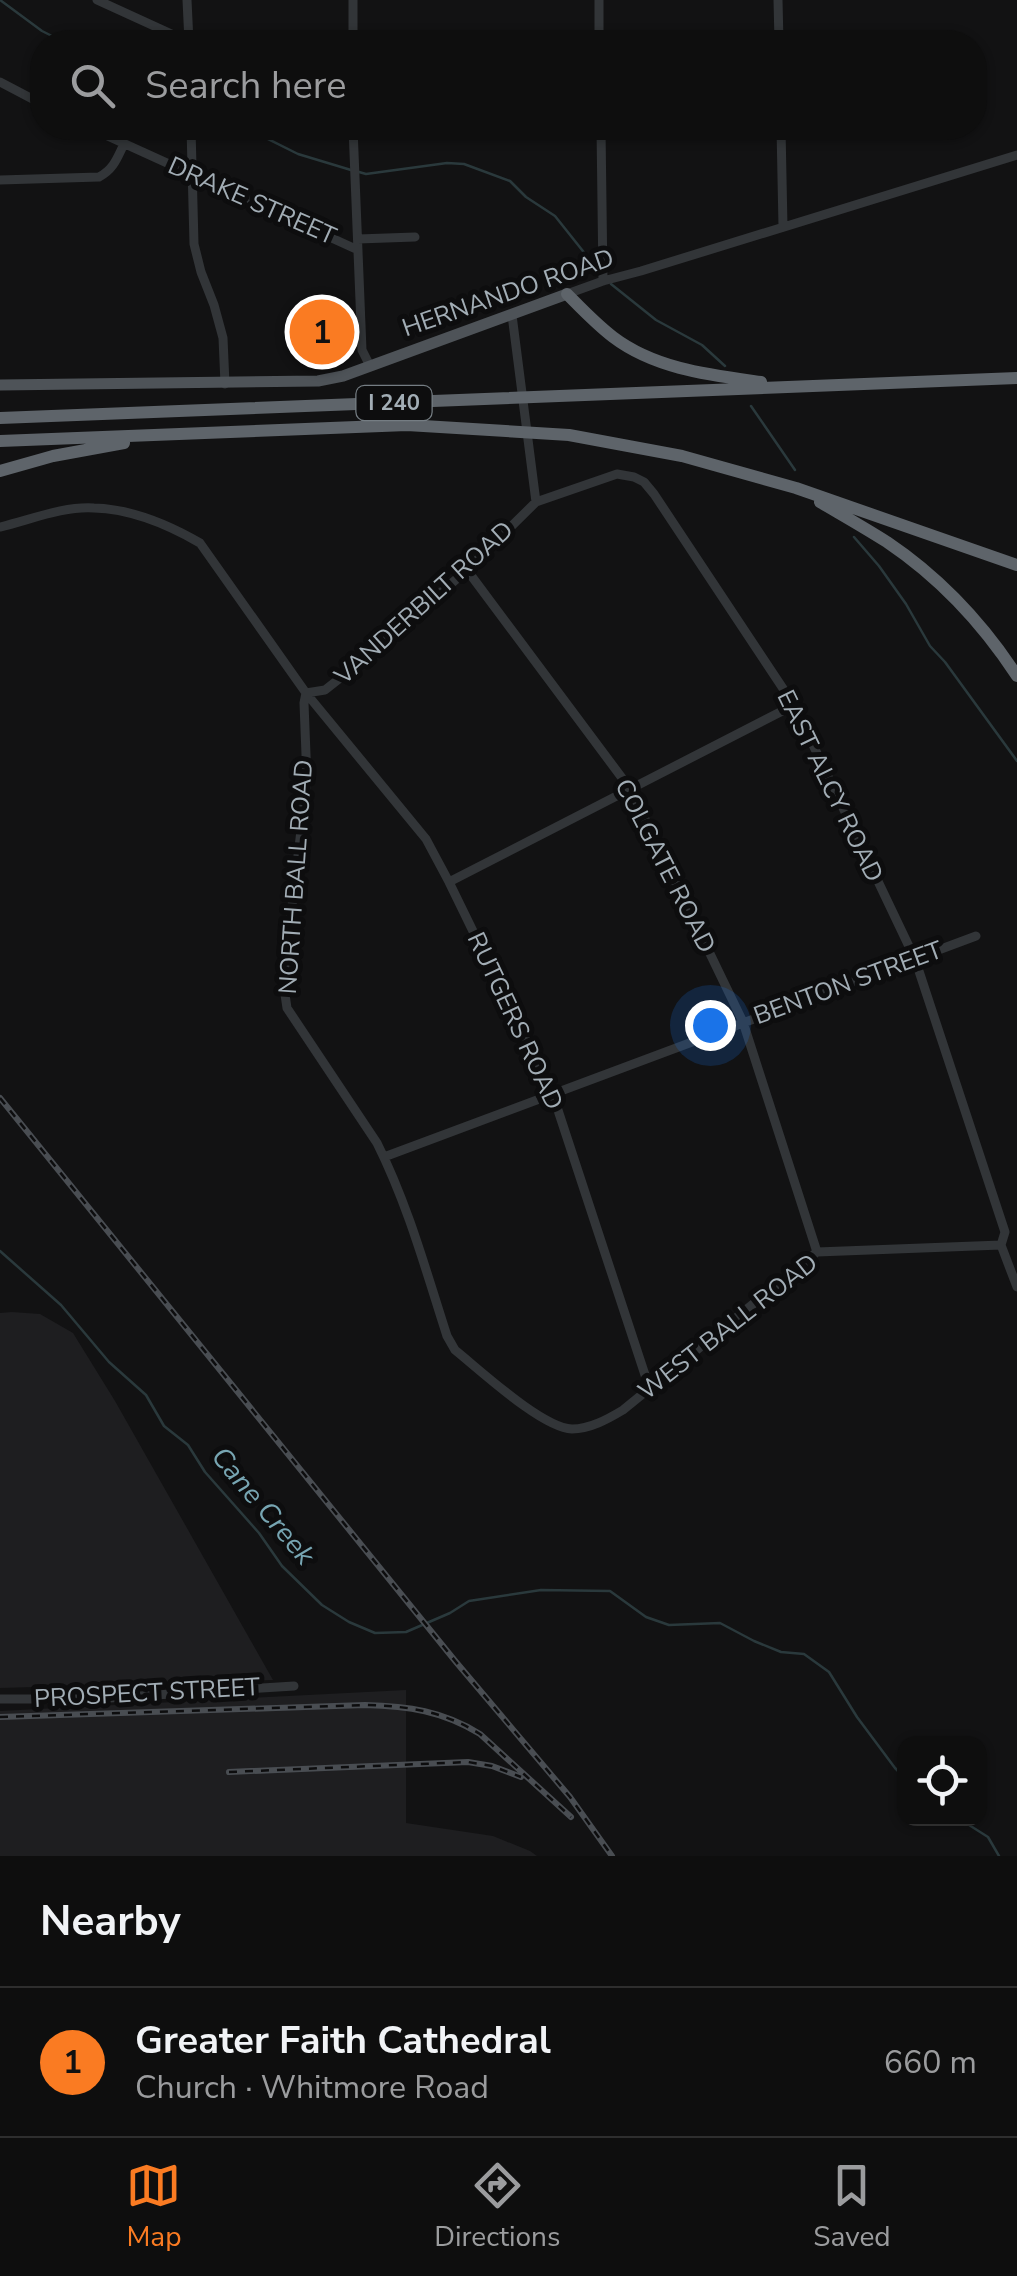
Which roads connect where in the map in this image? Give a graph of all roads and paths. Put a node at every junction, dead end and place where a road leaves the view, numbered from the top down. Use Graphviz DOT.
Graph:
graph roads {
  1 [pos="97,0"];
  2 [pos="188,0"];
  3 [pos="353,0"];
  4 [pos="599,0"];
  5 [pos="778,0"];
  6 [pos="163,30"];
  7 [pos="189,30"];
  8 [pos="353,30"];
  9 [pos="600,30"];
  10 [pos="779,30"];
  11 [pos="0,82"];
  12 [pos="30,98"];
  13 [pos="116,140"];
  14 [pos="191,140"];
  15 [pos="354,140"];
  16 [pos="601,140"];
  17 [pos="780,140"];
  18 [pos="124,144"];
  19 [pos="1017,155"];
  20 [pos="192,174"];
  21 [pos="0,180"];
  22 [pos="783,227"];
  23 [pos="415,238"];
  24 [pos="358,245"];
  25 [pos="603,281"];
  26 [pos="567,294"];
  27 [pos="512,315"];
  28 [pos="370,366"];
  29 [pos="1017,378"];
  30 [pos="224,384"];
  31 [pos="0,385"];
  32 [pos="788,386"];
  33 [pos="0,418"];
  34 [pos="158,436"];
  35 [pos="0,442"];
  36 [pos="0,471"];
  37 [pos="796,488"];
  38 [pos="536,502"];
  39 [pos="0,527"];
  40 [pos="1017,566"];
  41 [pos="467,570"];
  42 [pos="1017,676"];
  43 [pos="306,694"];
  44 [pos="794,704"];
  45 [pos="631,790"];
  46 [pos="449,882"];
  47 [pos="976,936"];
  48 [pos="915,959"];
  49 [pos="742,1022"];
  50 [pos="553,1095"];
  51 [pos="384,1157"];
  52 [pos="1001,1245"];
  53 [pos="818,1252"];
  54 [pos="1017,1287"];
  55 [pos="650,1387"];
  56 [pos="581,1428"];
  57 [pos="294,1686"];
  58 [pos="0,1699"];
  1 -- 6 [label="street"];
  2 -- 7 [label="street"];
  3 -- 8 [label="street"];
  4 -- 9 [label="street"];
  5 -- 10 [label="street"];
  11 -- 12 [label="street"];
  13 -- 18 [label="street, DRAKE STREET"];
  14 -- 20 [label="street"];
  15 -- 24 [label="street"];
  16 -- 25 [label="street"];
  17 -- 22 [label="street"];
  18 -- 20 [label="street, DRAKE STREET"];
  18 -- 21 [label="street"];
  19 -- 22 [label="street, HERNANDO ROAD"];
  20 -- 24 [label="street, DRAKE STREET"];
  20 -- 30 [label="street"];
  22 -- 25 [label="street, HERNANDO ROAD"];
  23 -- 24 [label="street"];
  24 -- 28 [label="street"];
  25 -- 26 [label="street, HERNANDO ROAD"];
  26 -- 27 [label="main road, HERNANDO ROAD"];
  26 -- 32 [label="highway"];
  27 -- 28 [label="main road, HERNANDO ROAD"];
  27 -- 38 [label="street"];
  28 -- 30 [label="main road, HERNANDO ROAD"];
  29 -- 32 [label="highway, I 240"];
  30 -- 31 [label="main road, HERNANDO ROAD"];
  32 -- 33 [label="highway, I 240"];
  34 -- 35 [label="highway, I 240"];
  34 -- 36 [label="highway"];
  34 -- 37 [label="highway, I 240"];
  37 -- 40 [label="highway, I 240"];
  37 -- 42 [label="highway"];
  38 -- 41 [label="street, VANDERBILT ROAD"];
  38 -- 44 [label="street, EAST ALCY ROAD"];
  39 -- 43 [label="street"];
  41 -- 43 [label="street, VANDERBILT ROAD"];
  41 -- 45 [label="street, COLGATE ROAD"];
  43 -- 46 [label="street, RUTGERS ROAD"];
  43 -- 51 [label="street, NORTH BALL ROAD"];
  44 -- 45 [label="street"];
  44 -- 48 [label="street, EAST ALCY ROAD"];
  45 -- 46 [label="street"];
  45 -- 49 [label="street, COLGATE ROAD"];
  46 -- 50 [label="street, RUTGERS ROAD"];
  47 -- 48 [label="street, BENTON STREET"];
  48 -- 49 [label="street, BENTON STREET"];
  48 -- 52 [label="street, EAST ALCY ROAD"];
  49 -- 50 [label="street, BENTON STREET"];
  49 -- 53 [label="street, COLGATE ROAD"];
  50 -- 51 [label="street, BENTON STREET"];
  50 -- 55 [label="street, RUTGERS ROAD"];
  51 -- 56 [label="street, NORTH BALL ROAD"];
  52 -- 53 [label="street, WEST BALL ROAD"];
  52 -- 54 [label="street, EAST ALCY ROAD"];
  53 -- 55 [label="street, WEST BALL ROAD"];
  55 -- 56 [label="street, WEST BALL ROAD"];
  57 -- 58 [label="street, PROSPECT STREET"];
}
